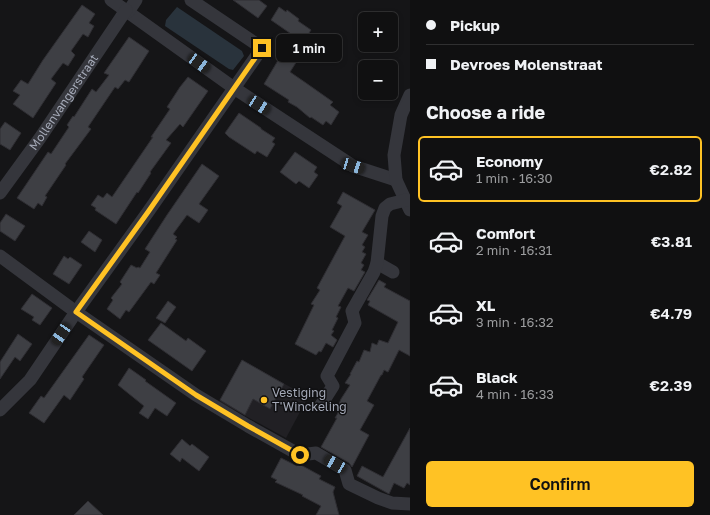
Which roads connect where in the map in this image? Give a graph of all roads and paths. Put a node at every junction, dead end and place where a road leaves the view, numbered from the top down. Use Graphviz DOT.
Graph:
graph roads {
  1 [pos="111,0"];
  2 [pos="136,0"];
  3 [pos="191,0"];
  4 [pos="127,11"];
  5 [pos="234,88"];
  6 [pos="410,94"];
  7 [pos="396,180"];
  8 [pos="0,193"];
  9 [pos="408,205"];
  10 [pos="0,256"];
  11 [pos="377,263"];
  12 [pos="393,272"];
  13 [pos="76,312"];
  14 [pos="321,405"];
  15 [pos="0,410"];
  16 [pos="410,504"];
  1 -- 4 [label="street"];
  2 -- 4 [label="street, Mollenvangerstraat"];
  3 -- 5 [label="street"];
  4 -- 5 [label="street"];
  4 -- 8 [label="street, Mollenvangerstraat"];
  5 -- 7 [label="street"];
  5 -- 13 [label="street"];
  6 -- 7 [label="street"];
  7 -- 9 [label="street"];
  9 -- 11 [label="street"];
  10 -- 13 [label="street"];
  11 -- 12 [label="street"];
  11 -- 14 [label="street"];
  13 -- 15 [label="street"];
  13 -- 16 [label="street"];
}
